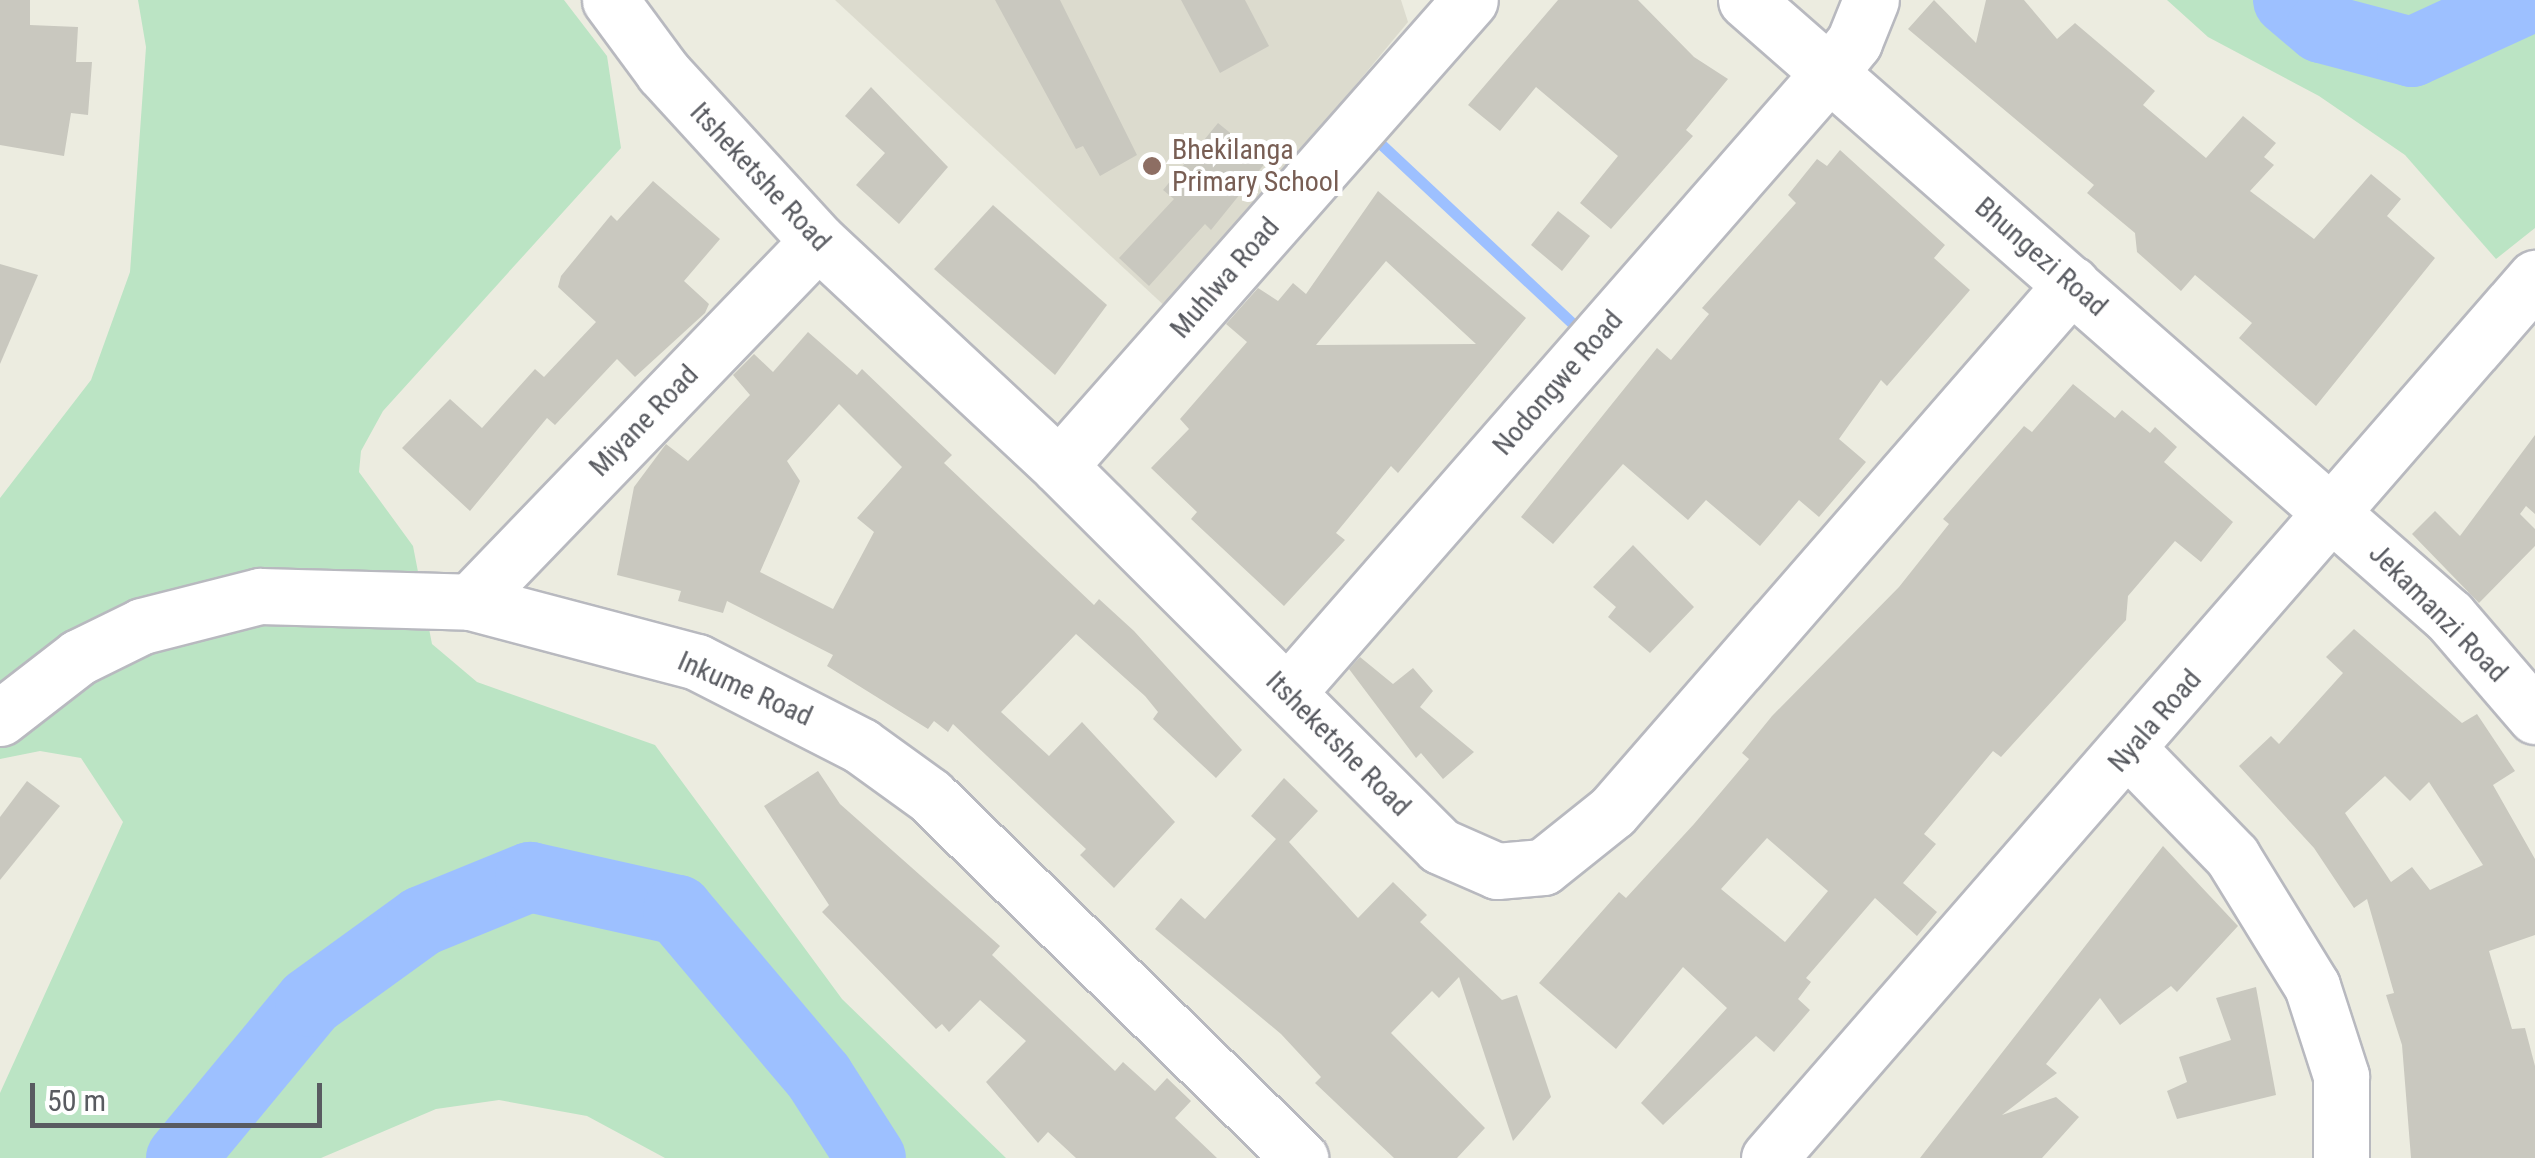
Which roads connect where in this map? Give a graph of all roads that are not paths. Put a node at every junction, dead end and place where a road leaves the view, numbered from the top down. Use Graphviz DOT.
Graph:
graph roads {
  1 [pos="610,0"];
  2 [pos="1470,0"];
  3 [pos="1746,0"];
  4 [pos="1871,0"];
  5 [pos="1829,73"];
  6 [pos="818,241"];
  7 [pos="2535,278"];
  8 [pos="2072,284"];
  9 [pos="1059,466"];
  10 [pos="2335,515"];
  11 [pos="470,602"];
  12 [pos="1288,694"];
  13 [pos="2535,716"];
  14 [pos="0,718"];
  15 [pos="2129,750"];
  16 [pos="1300,1158"];
  17 [pos="1769,1158"];
  18 [pos="2341,1158"];
  1 -- 6 [label="street, Itsheketshe Road"];
  2 -- 9 [label="street, Muhlwa Road"];
  3 -- 5 [label="street, Bhungezi Road"];
  4 -- 5 [label="street, Nodongwe Road"];
  5 -- 8 [label="street, Bhungezi Road"];
  5 -- 12 [label="street, Nodongwe Road"];
  6 -- 9 [label="street, Itsheketshe Road"];
  6 -- 11 [label="street, Miyane Road"];
  7 -- 10 [label="street, Nyala Road"];
  8 -- 10 [label="street, Bhungezi Road"];
  8 -- 12 [label="street, Itsheketshe Road"];
  9 -- 12 [label="street, Itsheketshe Road"];
  10 -- 13 [label="street, Jekamanzi Road"];
  10 -- 15 [label="street, Nyala Road"];
  11 -- 14 [label="street, Inkume Road"];
  11 -- 16 [label="street, Inkume Road"];
  15 -- 17 [label="street, Nyala Road"];
  15 -- 18 [label="street"];
}
